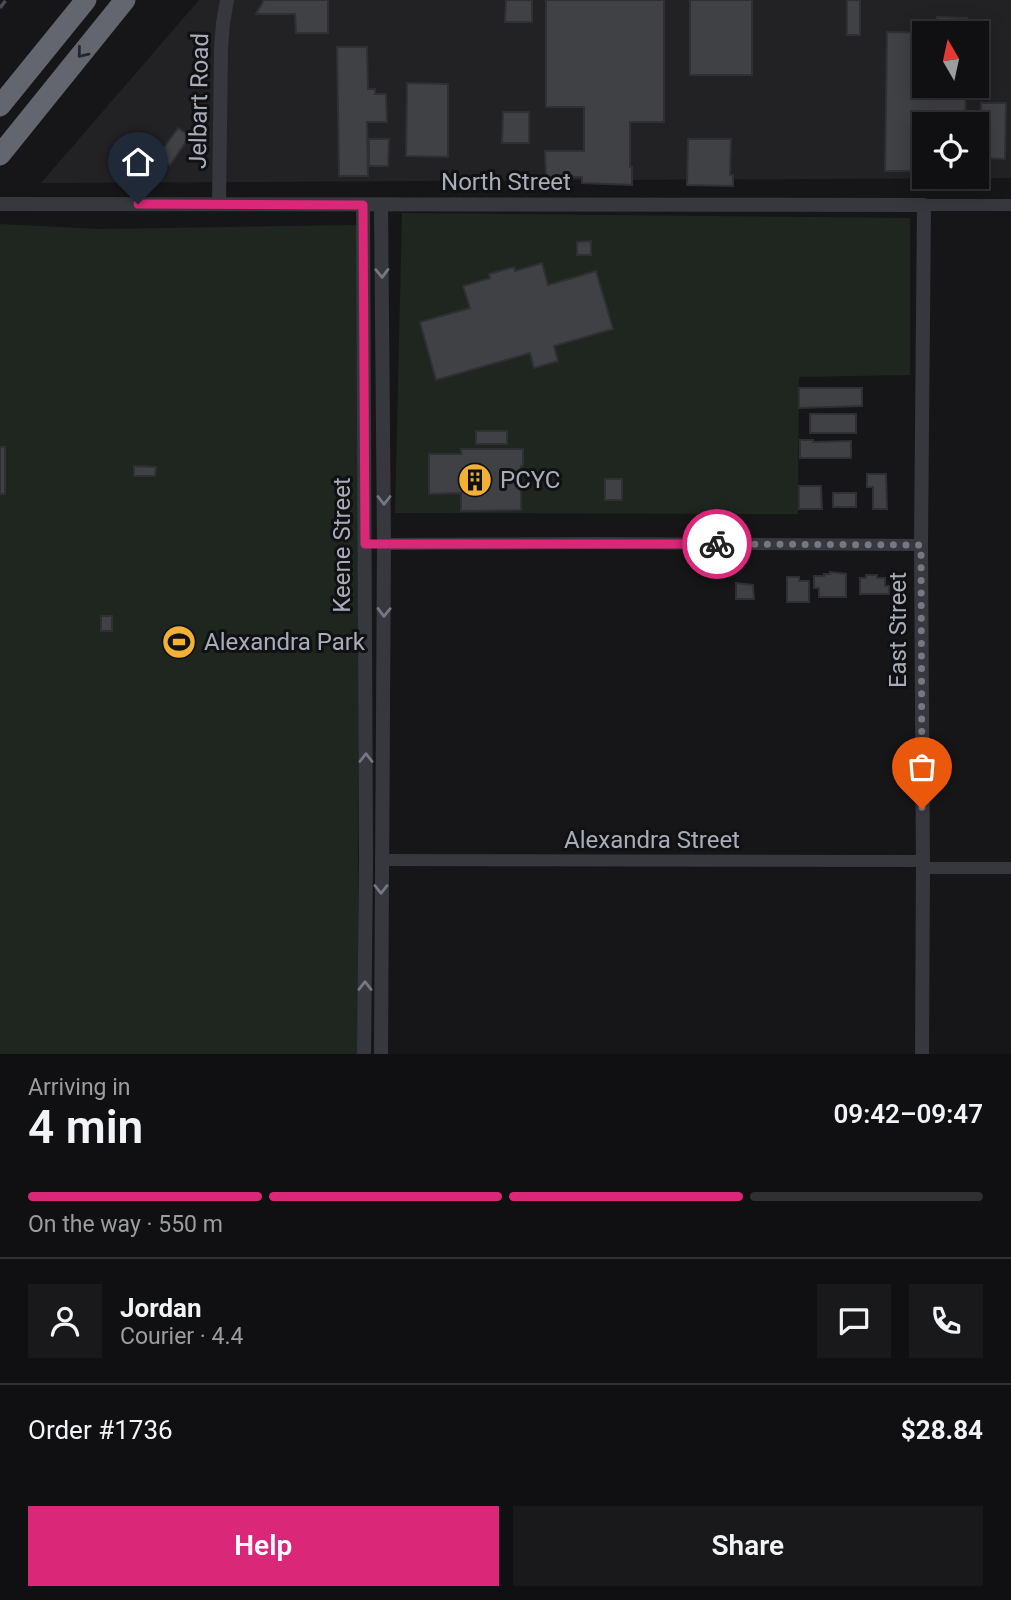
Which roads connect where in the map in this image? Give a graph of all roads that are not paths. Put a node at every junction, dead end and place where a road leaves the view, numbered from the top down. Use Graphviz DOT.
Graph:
graph roads {
  1 [pos="86,0"];
  2 [pos="125,0"];
  3 [pos="227,0"];
  4 [pos="0,106"];
  5 [pos="0,155"];
  6 [pos="0,204"];
  7 [pos="219,204"];
  8 [pos="363,205"];
  9 [pos="380,205"];
  10 [pos="923,205"];
  11 [pos="1011,205"];
  12 [pos="365,544"];
  13 [pos="384,544"];
  14 [pos="921,545"];
  15 [pos="366,860"];
  16 [pos="382,860"];
  17 [pos="923,865"];
  18 [pos="1011,868"];
  19 [pos="364,1054"];
  20 [pos="381,1054"];
  21 [pos="922,1054"];
  1 -- 4 [label="highway"];
  2 -- 5 [label="highway, one-way"];
  3 -- 7 [label="street, Jelbart Road"];
  6 -- 7 [label="street, North Street"];
  7 -- 8 [label="street, North Street"];
  8 -- 9 [label="street, North Street"];
  8 -- 12 [label="street, Keene Street"];
  9 -- 10 [label="street, North Street"];
  9 -- 13 [label="street, Keene Street, one-way"];
  10 -- 11 [label="street, North Street"];
  10 -- 14 [label="street, East Street"];
  12 -- 13 [label="street"];
  15 -- 12 [label="street, Keene Street, one-way"];
  13 -- 14 [label="street"];
  13 -- 16 [label="street, Keene Street, one-way"];
  14 -- 17 [label="street, East Street"];
  15 -- 16 [label="street"];
  19 -- 15 [label="street, Keene Street, one-way"];
  16 -- 17 [label="street, Alexandra Street"];
  16 -- 20 [label="street, Keene Street, one-way"];
  17 -- 18 [label="street, Alexandra Street"];
  17 -- 21 [label="street, East Street"];
}
